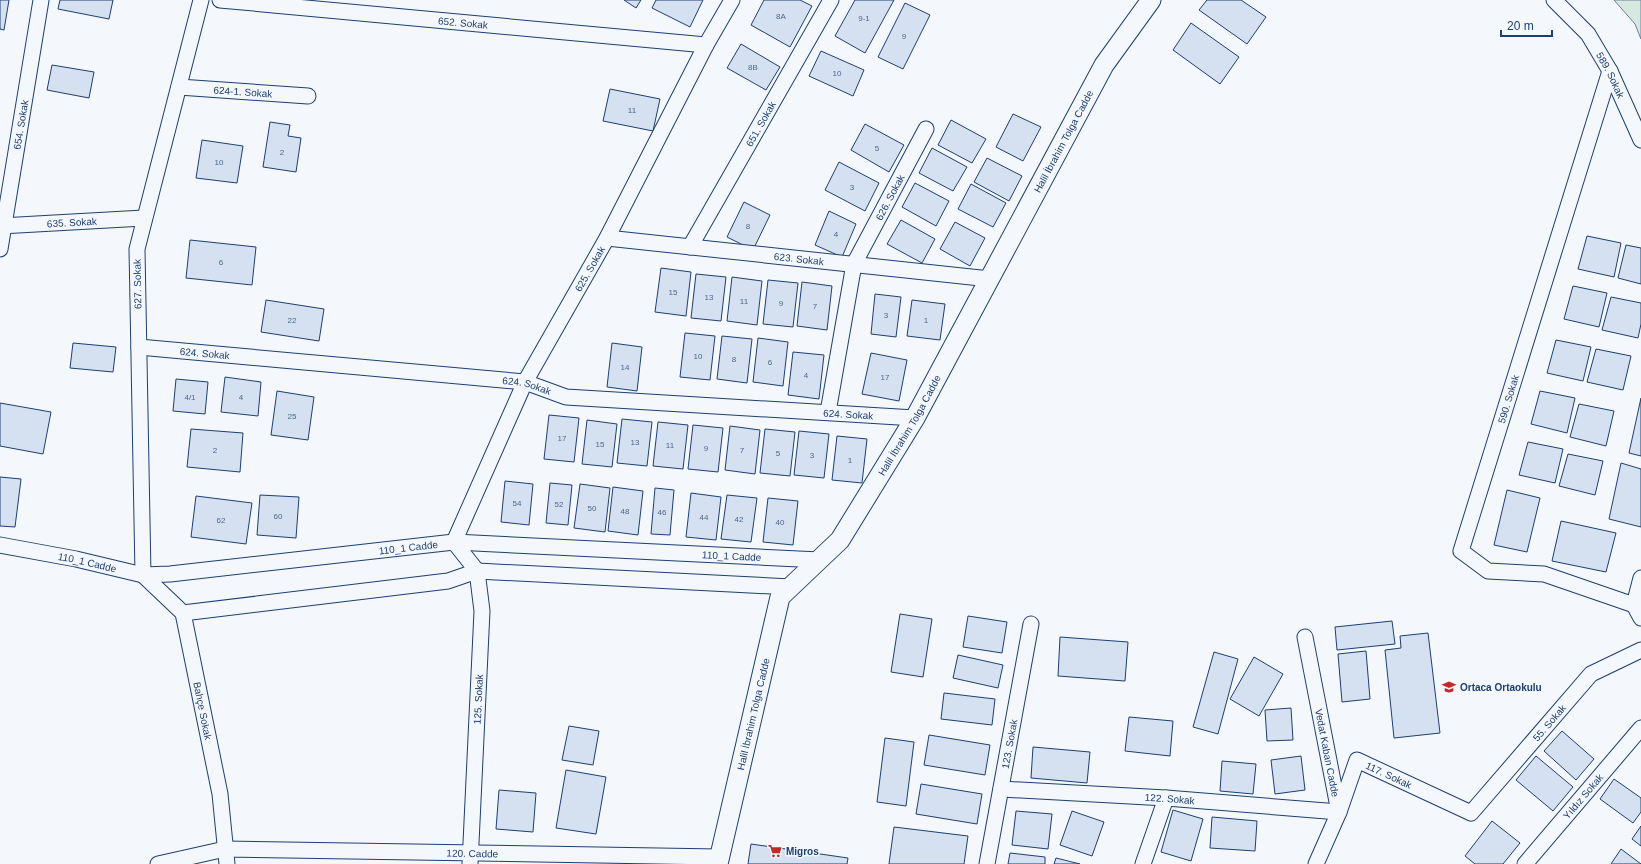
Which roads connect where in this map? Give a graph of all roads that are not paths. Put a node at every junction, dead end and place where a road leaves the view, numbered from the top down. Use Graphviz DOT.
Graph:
graph roads {
  1 [pos="41,0"];
  2 [pos="201,0"];
  3 [pos="220,0"];
  4 [pos="732,0"];
  5 [pos="831,0"];
  6 [pos="1151,0"];
  7 [pos="1554,0"];
  8 [pos="706,45"];
  9 [pos="1610,71"];
  10 [pos="179,87"];
  11 [pos="308,96"];
  12 [pos="926,129"];
  13 [pos="1641,140"];
  14 [pos="144,218"];
  15 [pos="2,226"];
  16 [pos="607,238"];
  17 [pos="690,247"];
  18 [pos="0,249"];
  19 [pos="854,264"];
  20 [pos="990,279"];
  21 [pos="138,347"];
  22 [pos="525,382"];
  23 [pos="828,412"];
  24 [pos="915,418"];
  25 [pos="454,542"];
  26 [pos="0,545"];
  27 [pos="820,560"];
  28 [pos="478,571"];
  29 [pos="143,575"];
  30 [pos="1641,578"];
  31 [pos="791,587"];
  32 [pos="1637,612"];
  33 [pos="183,613"];
  34 [pos="1031,624"];
  35 [pos="1305,637"];
  36 [pos="1641,650"];
  37 [pos="1641,728"];
  38 [pos="1001,789"];
  39 [pos="1166,798"];
  40 [pos="1339,812"];
  41 [pos="1471,813"];
  42 [pos="225,849"];
  43 [pos="470,858"];
  44 [pos="718,860"];
  45 [pos="158,864"];
  46 [pos="227,864"];
  47 [pos="987,864"];
  48 [pos="1143,864"];
  49 [pos="1316,864"];
  50 [pos="1525,864"];
  1 -- 15 [label="street, 654. Sokak"];
  2 -- 10 [label="street, 627. Sokak"];
  3 -- 8 [label="street, 652. Sokak"];
  4 -- 8 [label="street, 625. Sokak"];
  5 -- 17 [label="street, 651. Sokak"];
  6 -- 20 [label="street, Halil İbrahim Tolga Cadde"];
  7 -- 9 [label="street, 589. Sokak"];
  8 -- 16 [label="street, 625. Sokak"];
  9 -- 13 [label="street, 589. Sokak"];
  9 -- 32 [label="street, 590. Sokak"];
  10 -- 11 [label="street, 624-1. Sokak"];
  10 -- 14 [label="street, 627. Sokak"];
  12 -- 19 [label="street, 626. Sokak"];
  14 -- 15 [label="street, 635. Sokak"];
  14 -- 21 [label="street, 627. Sokak"];
  15 -- 18 [label="street, 654. Sokak"];
  16 -- 17 [label="street, 623. Sokak"];
  16 -- 22 [label="street, 625. Sokak"];
  17 -- 19 [label="street, 623. Sokak"];
  19 -- 20 [label="street, 623. Sokak"];
  19 -- 23 [label="street, 626. Sokak"];
  20 -- 24 [label="street, Halil İbrahim Tolga Cadde"];
  21 -- 22 [label="street, 624. Sokak"];
  21 -- 29 [label="street, 627. Sokak"];
  22 -- 23 [label="street, 624. Sokak"];
  22 -- 25 [label="street, 625. Sokak"];
  23 -- 24 [label="street, 624. Sokak"];
  24 -- 27 [label="street, Halil İbrahim Tolga Cadde"];
  25 -- 27 [label="street, 110_1 Cadde"];
  25 -- 28 [label="street"];
  25 -- 29 [label="street, 110_1 Cadde"];
  26 -- 29 [label="street, 110_1 Cadde"];
  27 -- 31 [label="street, Halil İbrahim Tolga Cadde"];
  28 -- 31 [label="street"];
  28 -- 33 [label="street"];
  28 -- 43 [label="street, 125. Sokak"];
  29 -- 33 [label="street"];
  30 -- 32 [label="street"];
  31 -- 44 [label="street, Halil İbrahim Tolga Cadde"];
  33 -- 42 [label="street, Bahçe Sokak"];
  34 -- 38 [label="street, 123. Sokak"];
  35 -- 40 [label="street, Vedat Kaban Cadde"];
  36 -- 41 [label="street, 55. Sokak"];
  37 -- 50 [label="street, Yıldız Sokak"];
  38 -- 39 [label="street, 122. Sokak"];
  38 -- 47 [label="street, 123. Sokak"];
  39 -- 40 [label="street, 122. Sokak"];
  39 -- 48 [label="street"];
  40 -- 41 [label="street, 117. Sokak"];
  40 -- 49 [label="street"];
  42 -- 43 [label="street, 120. Cadde"];
  42 -- 45 [label="street, 120. Cadde"];
  42 -- 46 [label="street, Bahçe Sokak"];
  43 -- 44 [label="street, 120. Cadde"];
}
